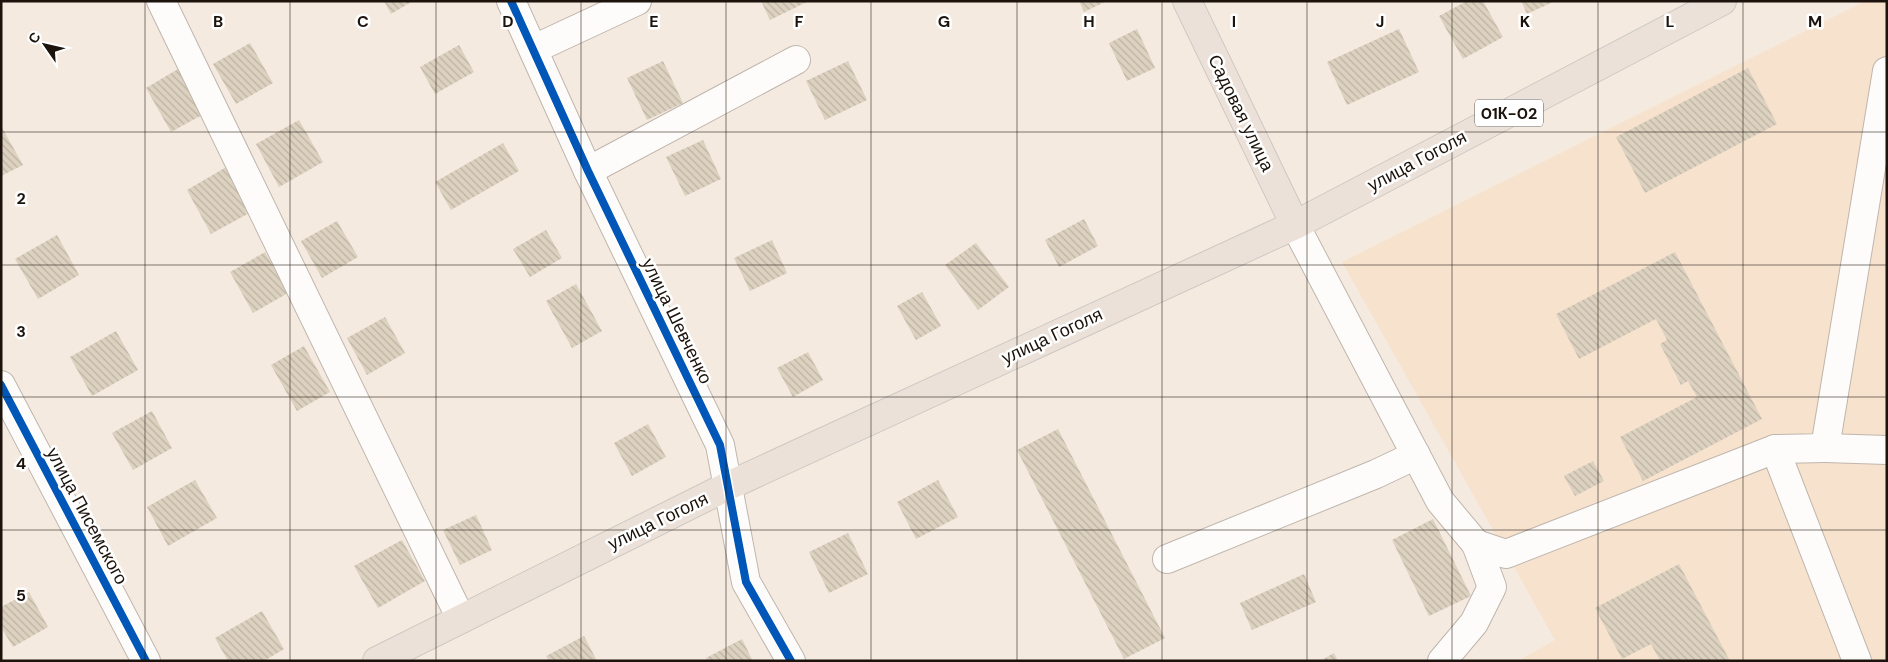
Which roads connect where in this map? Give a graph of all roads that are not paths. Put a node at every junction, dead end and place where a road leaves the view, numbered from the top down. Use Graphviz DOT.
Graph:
graph roads {
  1 [pos="161,1"];
  2 [pos="511,1"];
  3 [pos="638,1"];
  4 [pos="1187,1"];
  5 [pos="1722,1"];
  6 [pos="534,49"];
  7 [pos="796,60"];
  8 [pos="1887,71"];
  9 [pos="588,171"];
  10 [pos="1295,224"];
  11 [pos="1,384"];
  12 [pos="1825,448"];
  13 [pos="1775,449"];
  14 [pos="1887,450"];
  15 [pos="1416,455"];
  16 [pos="728,486"];
  17 [pos="1476,544"];
  18 [pos="1167,559"];
  19 [pos="461,619"];
  20 [pos="146,661"];
  21 [pos="377,661"];
  22 [pos="791,661"];
  23 [pos="1442,661"];
  24 [pos="1857,661"];
  1 -- 19 [label="street"];
  2 -- 6 [label="street, улица Шевченко"];
  3 -- 6 [label="street"];
  4 -- 10 [label="main road, Садовая улица"];
  5 -- 10 [label="main road, улица Гоголя / 01К-02"];
  6 -- 9 [label="street, улица Шевченко"];
  7 -- 9 [label="street"];
  8 -- 12 [label="street"];
  9 -- 16 [label="street, улица Шевченко"];
  10 -- 15 [label="street"];
  10 -- 16 [label="main road, улица Гоголя"];
  11 -- 20 [label="street, улица Писемского"];
  12 -- 13 [label="street"];
  12 -- 14 [label="street"];
  13 -- 17 [label="street"];
  13 -- 24 [label="street"];
  15 -- 17 [label="street"];
  15 -- 18 [label="street"];
  16 -- 19 [label="main road, улица Гоголя"];
  16 -- 22 [label="street, улица Шевченко"];
  17 -- 23 [label="street"];
  19 -- 21 [label="main road, улица Гоголя"];
}
